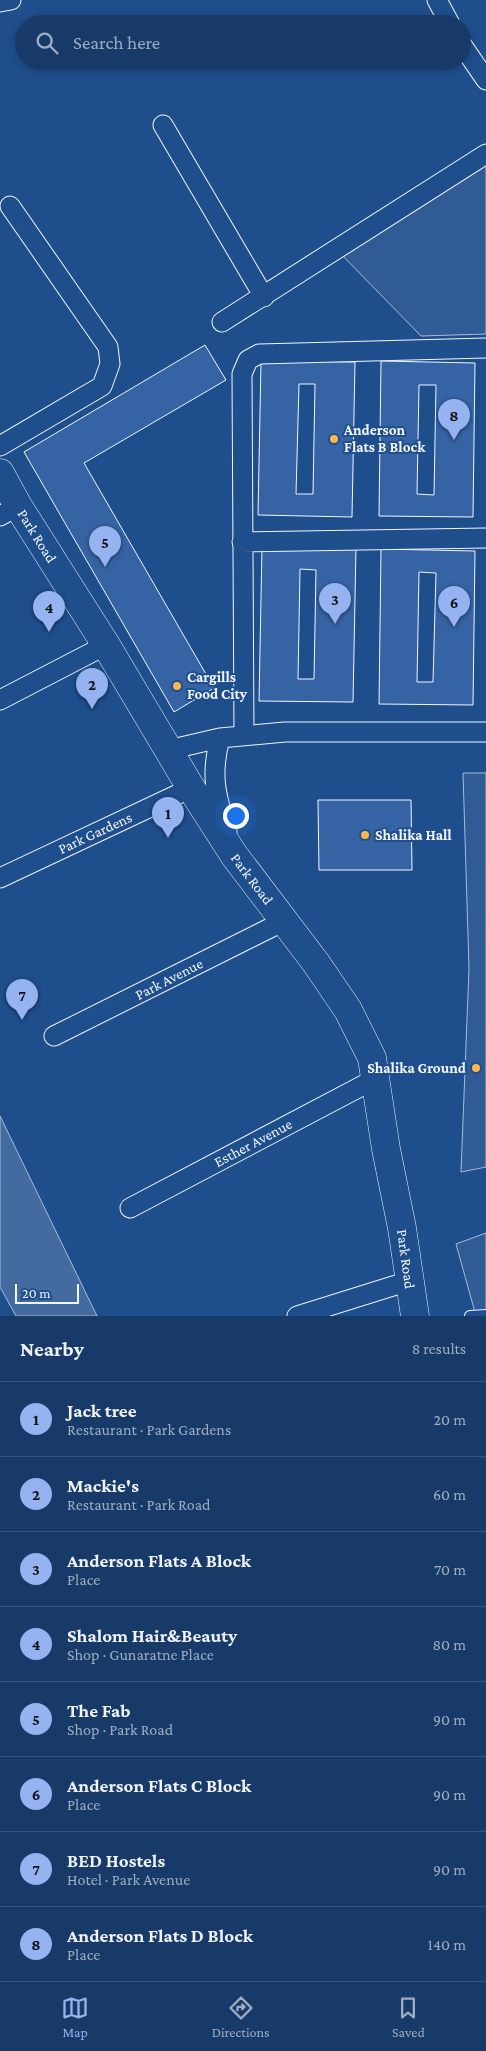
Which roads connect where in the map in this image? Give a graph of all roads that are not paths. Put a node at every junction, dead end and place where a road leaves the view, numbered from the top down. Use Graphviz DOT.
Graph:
graph roads {
  1 [pos="11,0"];
  2 [pos="437,0"];
  3 [pos="0,2"];
  4 [pos="445,15"];
  5 [pos="471,58"];
  6 [pos="486,80"];
  7 [pos="163,125"];
  8 [pos="486,154"];
  9 [pos="10,206"];
  10 [pos="264,297"];
  11 [pos="222,322"];
  12 [pos="486,348"];
  13 [pos="0,446"];
  14 [pos="0,473"];
  15 [pos="9,511"];
  16 [pos="486,538"];
  17 [pos="242,542"];
  18 [pos="106,645"];
  19 [pos="0,700"];
  20 [pos="486,732"];
  21 [pos="244,735"];
  22 [pos="220,738"];
  23 [pos="168,750"];
  24 [pos="191,788"];
  25 [pos="234,855"];
  26 [pos="0,878"];
  27 [pos="284,921"];
  28 [pos="54,1036"];
  29 [pos="375,1079"];
  30 [pos="130,1208"];
  31 [pos="409,1281"];
  32 [pos="486,1315"];
  33 [pos="297,1316"];
  34 [pos="415,1316"];
  35 [pos="470,1316"];
  1 -- 3 [label="street"];
  2 -- 4 [label="street"];
  5 -- 6 [label="street"];
  7 -- 10 [label="street"];
  8 -- 10 [label="street"];
  9 -- 13 [label="street"];
  10 -- 11 [label="street"];
  12 -- 17 [label="street"];
  14 -- 15 [label="main road, Park Road"];
  15 -- 18 [label="main road, Park Road"];
  16 -- 17 [label="street"];
  17 -- 21 [label="street"];
  18 -- 19 [label="street"];
  18 -- 23 [label="main road, Park Road"];
  20 -- 21 [label="street"];
  21 -- 22 [label="street"];
  22 -- 23 [label="street"];
  22 -- 25 [label="street"];
  23 -- 24 [label="main road, Park Road"];
  24 -- 25 [label="main road, Park Road"];
  24 -- 26 [label="street, Park Gardens"];
  25 -- 27 [label="main road, Park Road"];
  27 -- 28 [label="street, Park Avenue"];
  27 -- 29 [label="main road, Park Road"];
  29 -- 30 [label="street, Esther Avenue"];
  29 -- 31 [label="main road, Park Road"];
  31 -- 33 [label="street"];
  31 -- 34 [label="main road, Park Road"];
  32 -- 35 [label="lane"];
}
